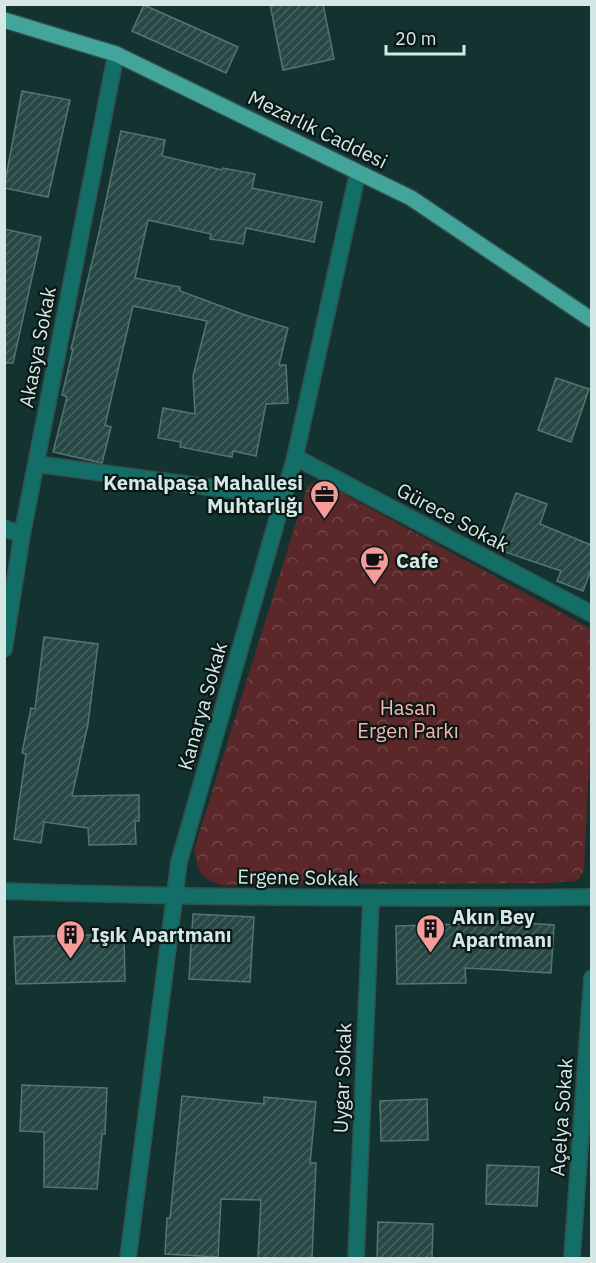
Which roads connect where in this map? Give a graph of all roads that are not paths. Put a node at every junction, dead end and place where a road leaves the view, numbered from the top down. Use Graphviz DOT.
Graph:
graph roads {
  1 [pos="4,20"];
  2 [pos="116,54"];
  3 [pos="358,172"];
  4 [pos="591,320"];
  5 [pos="295,457"];
  6 [pos="36,464"];
  7 [pos="284,497"];
  8 [pos="4,528"];
  9 [pos="22,535"];
  10 [pos="591,614"];
  11 [pos="4,649"];
  12 [pos="4,891"];
  13 [pos="174,897"];
  14 [pos="591,897"];
  15 [pos="371,899"];
  16 [pos="591,978"];
  17 [pos="128,1258"];
  18 [pos="356,1258"];
  19 [pos="572,1258"];
  1 -- 2 [label="main road, Mezarlık Caddesi"];
  2 -- 3 [label="main road, Mezarlık Caddesi"];
  2 -- 6 [label="street, Akasya Sokak"];
  3 -- 4 [label="main road, Mezarlık Caddesi"];
  3 -- 5 [label="street, Kanarya Sokak"];
  5 -- 7 [label="street, Kanarya Sokak"];
  5 -- 10 [label="street, Gürece Sokak"];
  6 -- 7 [label="street"];
  6 -- 9 [label="street, Akasya Sokak"];
  7 -- 13 [label="street, Kanarya Sokak"];
  8 -- 9 [label="street"];
  9 -- 11 [label="street, Akasya Sokak"];
  12 -- 13 [label="street, Ergene Sokak"];
  13 -- 15 [label="street, Ergene Sokak"];
  13 -- 17 [label="street, Kanarya Sokak"];
  14 -- 15 [label="street, Ergene Sokak"];
  15 -- 18 [label="street, Uygar Sokak"];
  16 -- 19 [label="street, Açelya Sokak"];
}
